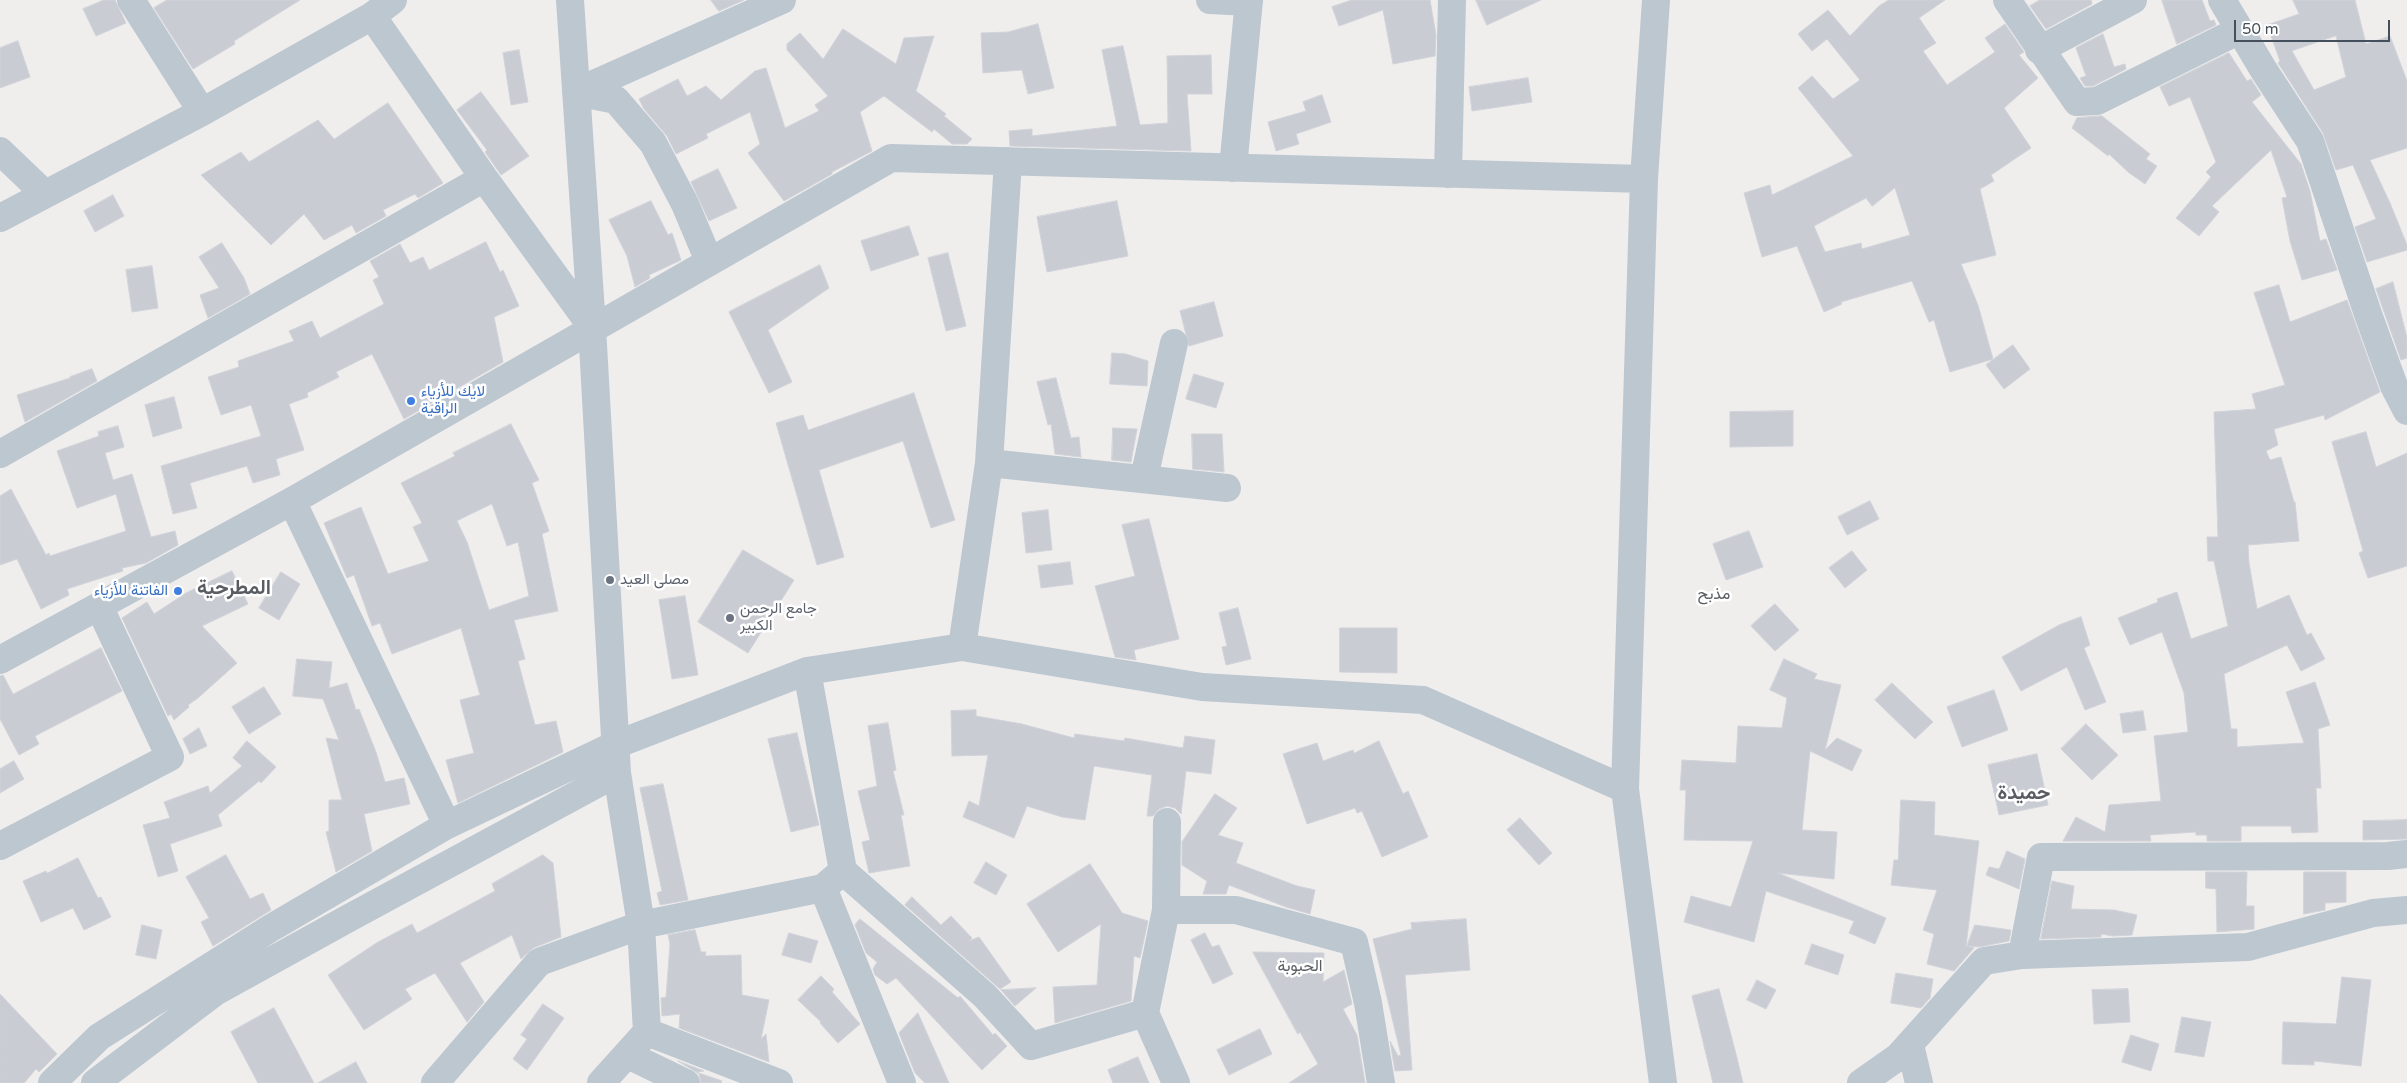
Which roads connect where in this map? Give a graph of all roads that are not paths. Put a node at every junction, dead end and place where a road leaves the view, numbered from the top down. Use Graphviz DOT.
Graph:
graph roads {
  1 [pos="131,0"];
  2 [pos="393,0"];
  3 [pos="570,0"];
  4 [pos="782,0"];
  5 [pos="1210,0"];
  6 [pos="1452,0"];
  7 [pos="1656,0"];
  8 [pos="2007,0"];
  9 [pos="2133,0"];
  10 [pos="2222,0"];
  11 [pos="1249,1"];
  12 [pos="372,16"];
  13 [pos="2240,30"];
  14 [pos="2039,50"];
  15 [pos="576,92"];
  16 [pos="202,112"];
  17 [pos="0,151"];
  18 [pos="1008,162"];
  19 [pos="1233,168"];
  20 [pos="1448,174"];
  21 [pos="484,178"];
  22 [pos="1644,179"];
  23 [pos="45,194"];
  24 [pos="0,218"];
  25 [pos="709,261"];
  26 [pos="592,327"];
  27 [pos="1174,343"];
  28 [pos="2407,410"];
  29 [pos="0,454"];
  30 [pos="990,463"];
  31 [pos="1144,478"];
  32 [pos="1227,488"];
  33 [pos="292,501"];
  34 [pos="99,606"];
  35 [pos="962,647"];
  36 [pos="0,660"];
  37 [pos="807,671"];
  38 [pos="616,745"];
  39 [pos="617,773"];
  40 [pos="1625,789"];
  41 [pos="1166,822"];
  42 [pos="447,825"];
  43 [pos="0,846"];
  44 [pos="2407,854"];
  45 [pos="843,871"];
  46 [pos="823,888"];
  47 [pos="1166,910"];
  48 [pos="2407,910"];
  49 [pos="641,925"];
  50 [pos="2022,955"];
  51 [pos="1145,1013"];
  52 [pos="648,1032"];
  53 [pos="1910,1045"];
  54 [pos="628,1055"];
  55 [pos="56,1082"];
  56 [pos="95,1083"];
  57 [pos="435,1083"];
  58 [pos="601,1083"];
  59 [pos="686,1083"];
  60 [pos="779,1083"];
  61 [pos="902,1083"];
  62 [pos="1176,1083"];
  63 [pos="1381,1083"];
  64 [pos="1663,1083"];
  65 [pos="1861,1083"];
  66 [pos="1919,1083"];
  1 -- 16 [label="street"];
  2 -- 12 [label="street"];
  3 -- 15 [label="street"];
  4 -- 15 [label="street"];
  5 -- 11 [label="street"];
  6 -- 20 [label="street"];
  7 -- 22 [label="street"];
  8 -- 14 [label="street"];
  9 -- 14 [label="street"];
  10 -- 13 [label="street"];
  11 -- 19 [label="street"];
  12 -- 16 [label="street"];
  12 -- 21 [label="street"];
  13 -- 14 [label="street"];
  13 -- 28 [label="street"];
  15 -- 25 [label="street"];
  15 -- 26 [label="street"];
  16 -- 23 [label="street"];
  17 -- 23 [label="street"];
  18 -- 19 [label="street"];
  18 -- 25 [label="street"];
  18 -- 30 [label="street"];
  19 -- 20 [label="street"];
  20 -- 22 [label="street"];
  21 -- 26 [label="street"];
  21 -- 29 [label="street"];
  22 -- 40 [label="street"];
  23 -- 24 [label="street"];
  25 -- 26 [label="street"];
  26 -- 33 [label="street"];
  26 -- 38 [label="street"];
  27 -- 31 [label="street"];
  30 -- 31 [label="street"];
  30 -- 35 [label="street"];
  31 -- 32 [label="street"];
  33 -- 34 [label="street"];
  33 -- 42 [label="street"];
  34 -- 36 [label="street"];
  34 -- 43 [label="street"];
  35 -- 37 [label="street"];
  35 -- 40 [label="street"];
  37 -- 38 [label="street"];
  37 -- 45 [label="street"];
  38 -- 39 [label="street"];
  38 -- 42 [label="street"];
  39 -- 49 [label="street"];
  39 -- 56 [label="street"];
  40 -- 64 [label="street"];
  41 -- 47 [label="street"];
  42 -- 55 [label="street"];
  44 -- 50 [label="street"];
  45 -- 46 [label="street"];
  45 -- 51 [label="street"];
  46 -- 49 [label="street"];
  46 -- 61 [label="street"];
  47 -- 51 [label="street"];
  47 -- 63 [label="street"];
  48 -- 50 [label="street"];
  49 -- 52 [label="street"];
  49 -- 57 [label="street"];
  50 -- 53 [label="street"];
  51 -- 62 [label="street"];
  52 -- 54 [label="street"];
  52 -- 60 [label="street"];
  53 -- 65 [label="street"];
  53 -- 66 [label="street"];
  54 -- 58 [label="street"];
  54 -- 59 [label="street"];
}
